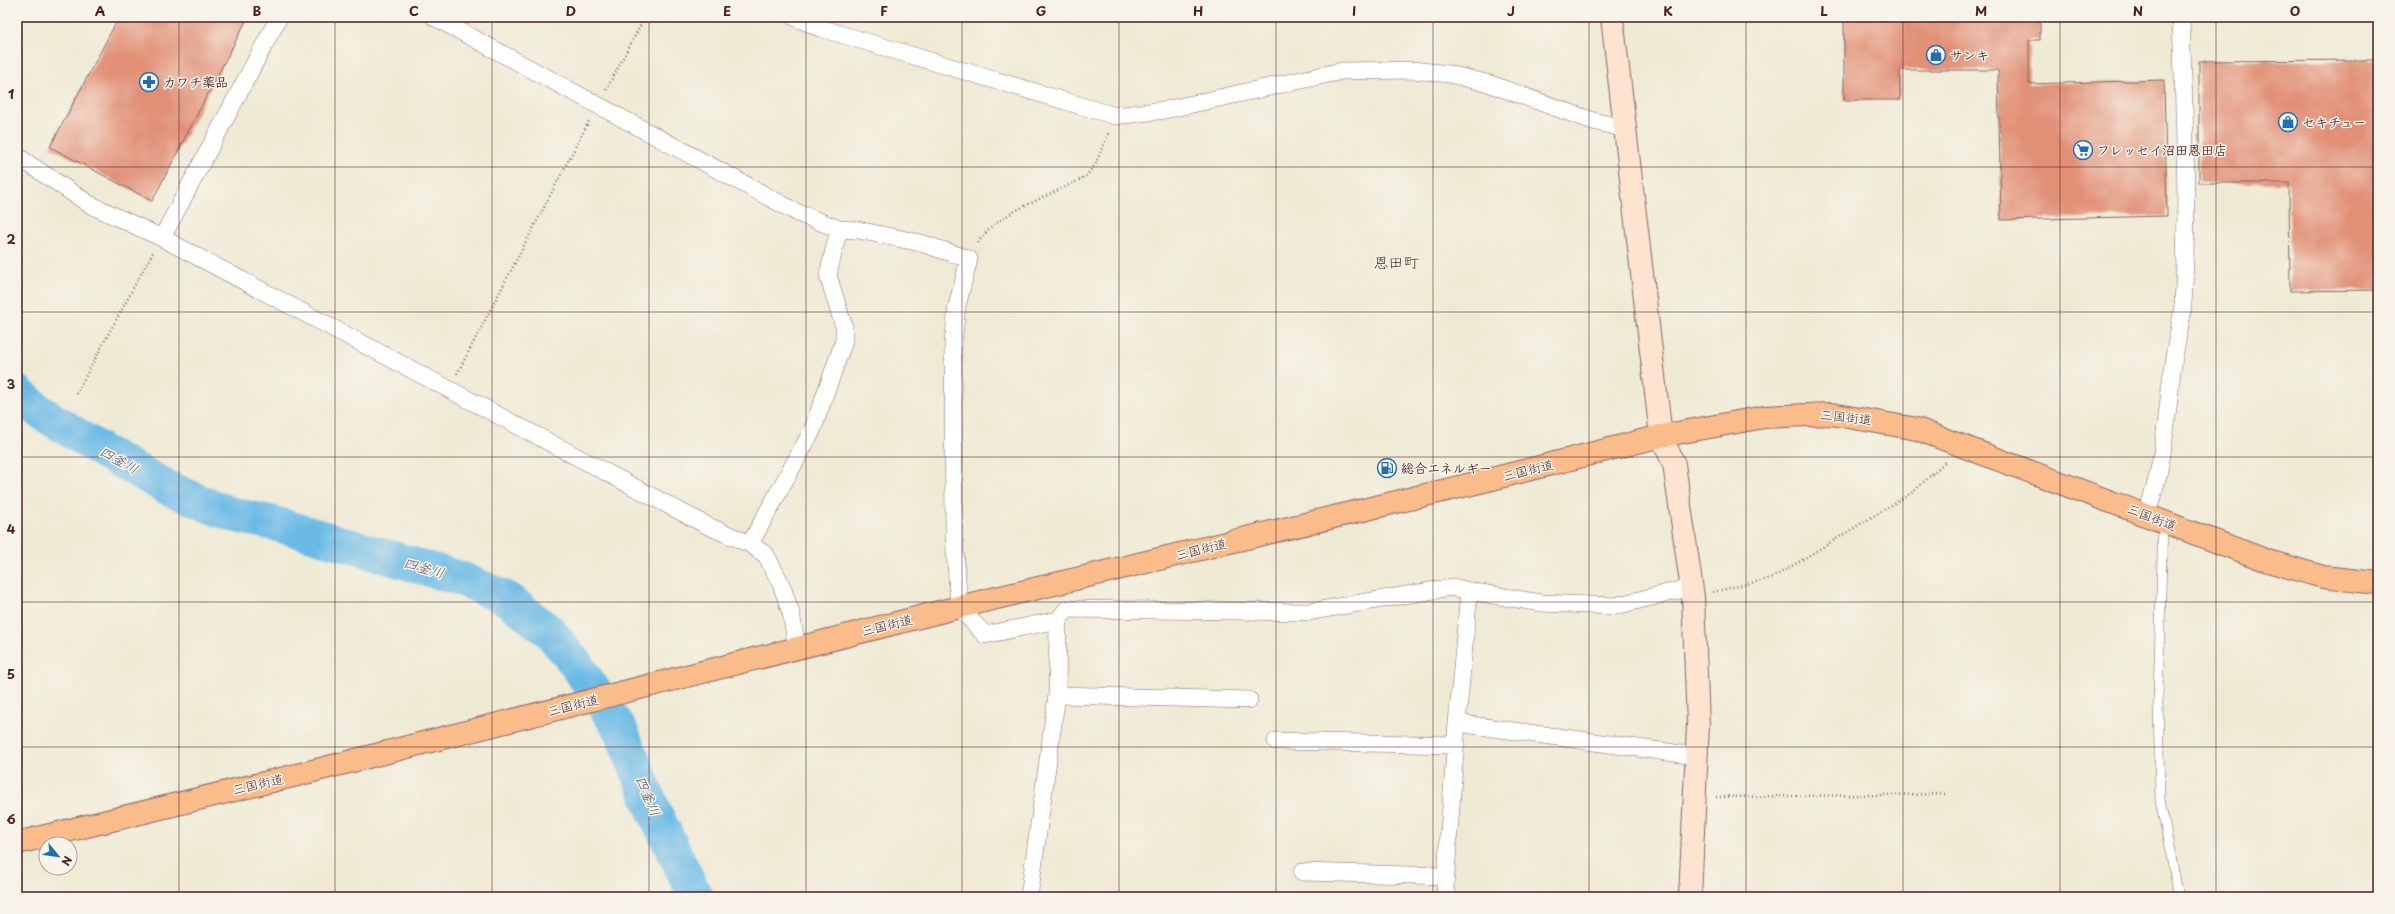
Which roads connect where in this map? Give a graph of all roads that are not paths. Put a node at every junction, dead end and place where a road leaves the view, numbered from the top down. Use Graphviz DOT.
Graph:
graph roads {
  1 [pos="279,17"];
  2 [pos="434,17"];
  3 [pos="794,17"];
  4 [pos="1612,17"];
  5 [pos="2181,17"];
  6 [pos="1626,129"];
  7 [pos="17,156"];
  8 [pos="839,230"];
  9 [pos="162,238"];
  10 [pos="1661,436"];
  11 [pos="2154,518"];
  12 [pos="750,544"];
  13 [pos="2378,583"];
  14 [pos="1469,591"];
  15 [pos="1693,592"];
  16 [pos="959,607"];
  17 [pos="1058,620"];
  18 [pos="797,648"];
  19 [pos="1057,695"];
  20 [pos="1248,700"];
  21 [pos="1457,723"];
  22 [pos="1276,741"];
  23 [pos="1456,745"];
  24 [pos="1696,756"];
  25 [pos="17,842"];
  26 [pos="1302,872"];
  27 [pos="1446,876"];
  28 [pos="1029,897"];
  29 [pos="1448,897"];
  30 [pos="1690,897"];
  31 [pos="2179,897"];
  1 -- 9 [label="street"];
  2 -- 8 [label="street"];
  3 -- 6 [label="street"];
  4 -- 6 [label="street"];
  5 -- 11 [label="street"];
  6 -- 10 [label="street"];
  7 -- 9 [label="street"];
  8 -- 12 [label="street"];
  8 -- 16 [label="street"];
  9 -- 12 [label="street"];
  10 -- 11 [label="highway, 三国街道"];
  10 -- 15 [label="street"];
  10 -- 16 [label="highway, 三国街道"];
  11 -- 13 [label="highway, 三国街道"];
  11 -- 31 [label="lane"];
  12 -- 18 [label="street"];
  14 -- 15 [label="street"];
  14 -- 17 [label="street"];
  14 -- 21 [label="street"];
  15 -- 24 [label="street"];
  16 -- 17 [label="street"];
  16 -- 18 [label="highway, 三国街道"];
  17 -- 19 [label="street"];
  18 -- 25 [label="highway, 三国街道"];
  19 -- 20 [label="street"];
  19 -- 28 [label="street"];
  21 -- 23 [label="street"];
  21 -- 24 [label="street"];
  22 -- 23 [label="street"];
  23 -- 27 [label="street"];
  24 -- 30 [label="street"];
  26 -- 27 [label="street"];
  27 -- 29 [label="street"];
}
